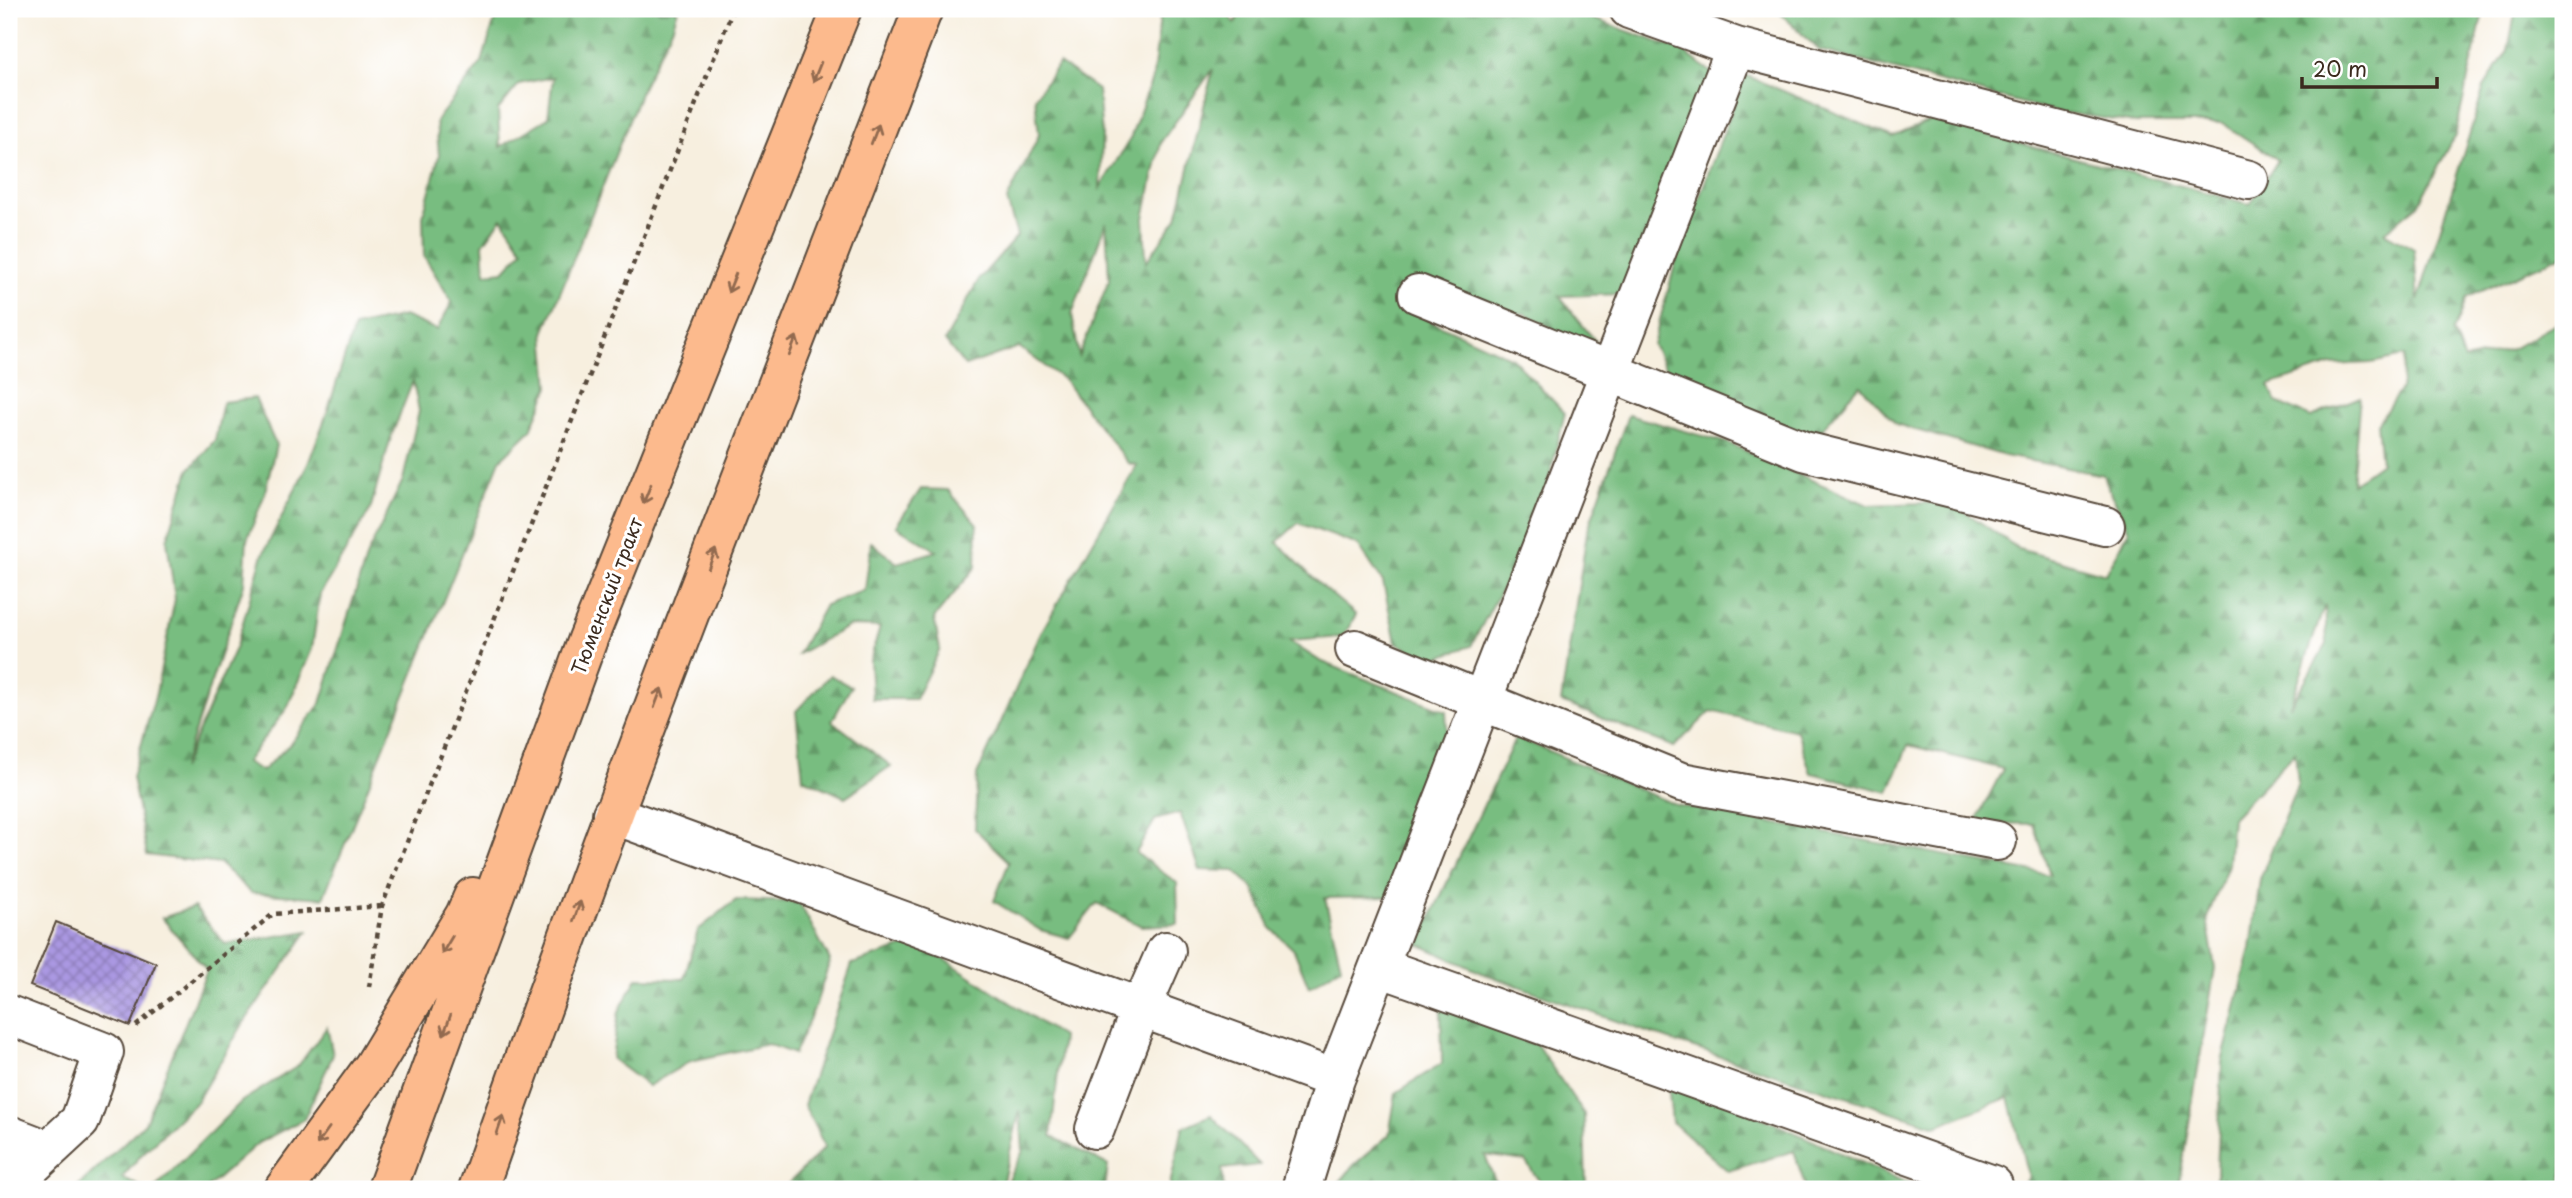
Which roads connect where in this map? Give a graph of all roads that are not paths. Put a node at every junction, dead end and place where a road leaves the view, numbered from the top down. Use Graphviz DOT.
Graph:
graph roads {
  1 [pos="842,9"];
  2 [pos="922,9"];
  3 [pos="1629,9"];
  4 [pos="1736,47"];
  5 [pos="2249,180"];
  6 [pos="1418,294"];
  7 [pos="1610,372"];
  8 [pos="2105,526"];
  9 [pos="589,639"];
  10 [pos="1355,649"];
  11 [pos="1483,699"];
  12 [pos="612,814"];
  13 [pos="1997,841"];
  14 [pos="1166,951"];
  15 [pos="1379,967"];
  16 [pos="1141,1007"];
  17 [pos="9,1015"];
  18 [pos="1335,1079"];
  19 [pos="1095,1129"];
  20 [pos="9,1135"];
  21 [pos="48,1150"];
  22 [pos="1993,1185"];
  23 [pos="9,1187"];
  24 [pos="284,1189"];
  25 [pos="387,1189"];
  26 [pos="478,1189"];
  27 [pos="1301,1189"];
  1 -- 9 [label="main road, Тюменский тракт, one-way"];
  12 -- 2 [label="main road, one-way"];
  3 -- 4 [label="lane"];
  4 -- 5 [label="lane"];
  4 -- 7 [label="lane"];
  6 -- 7 [label="lane"];
  7 -- 8 [label="lane"];
  7 -- 11 [label="lane"];
  9 -- 24 [label="main road, one-way"];
  9 -- 25 [label="main road, Тюменский тракт, one-way"];
  10 -- 11 [label="lane"];
  11 -- 13 [label="lane"];
  11 -- 15 [label="lane"];
  12 -- 16 [label="lane"];
  26 -- 12 [label="main road, one-way"];
  14 -- 16 [label="lane"];
  15 -- 18 [label="lane"];
  15 -- 22 [label="lane"];
  16 -- 18 [label="lane"];
  16 -- 19 [label="lane"];
  17 -- 21 [label="lane"];
  18 -- 27 [label="lane"];
  20 -- 21 [label="lane"];
  21 -- 23 [label="lane"];
}
